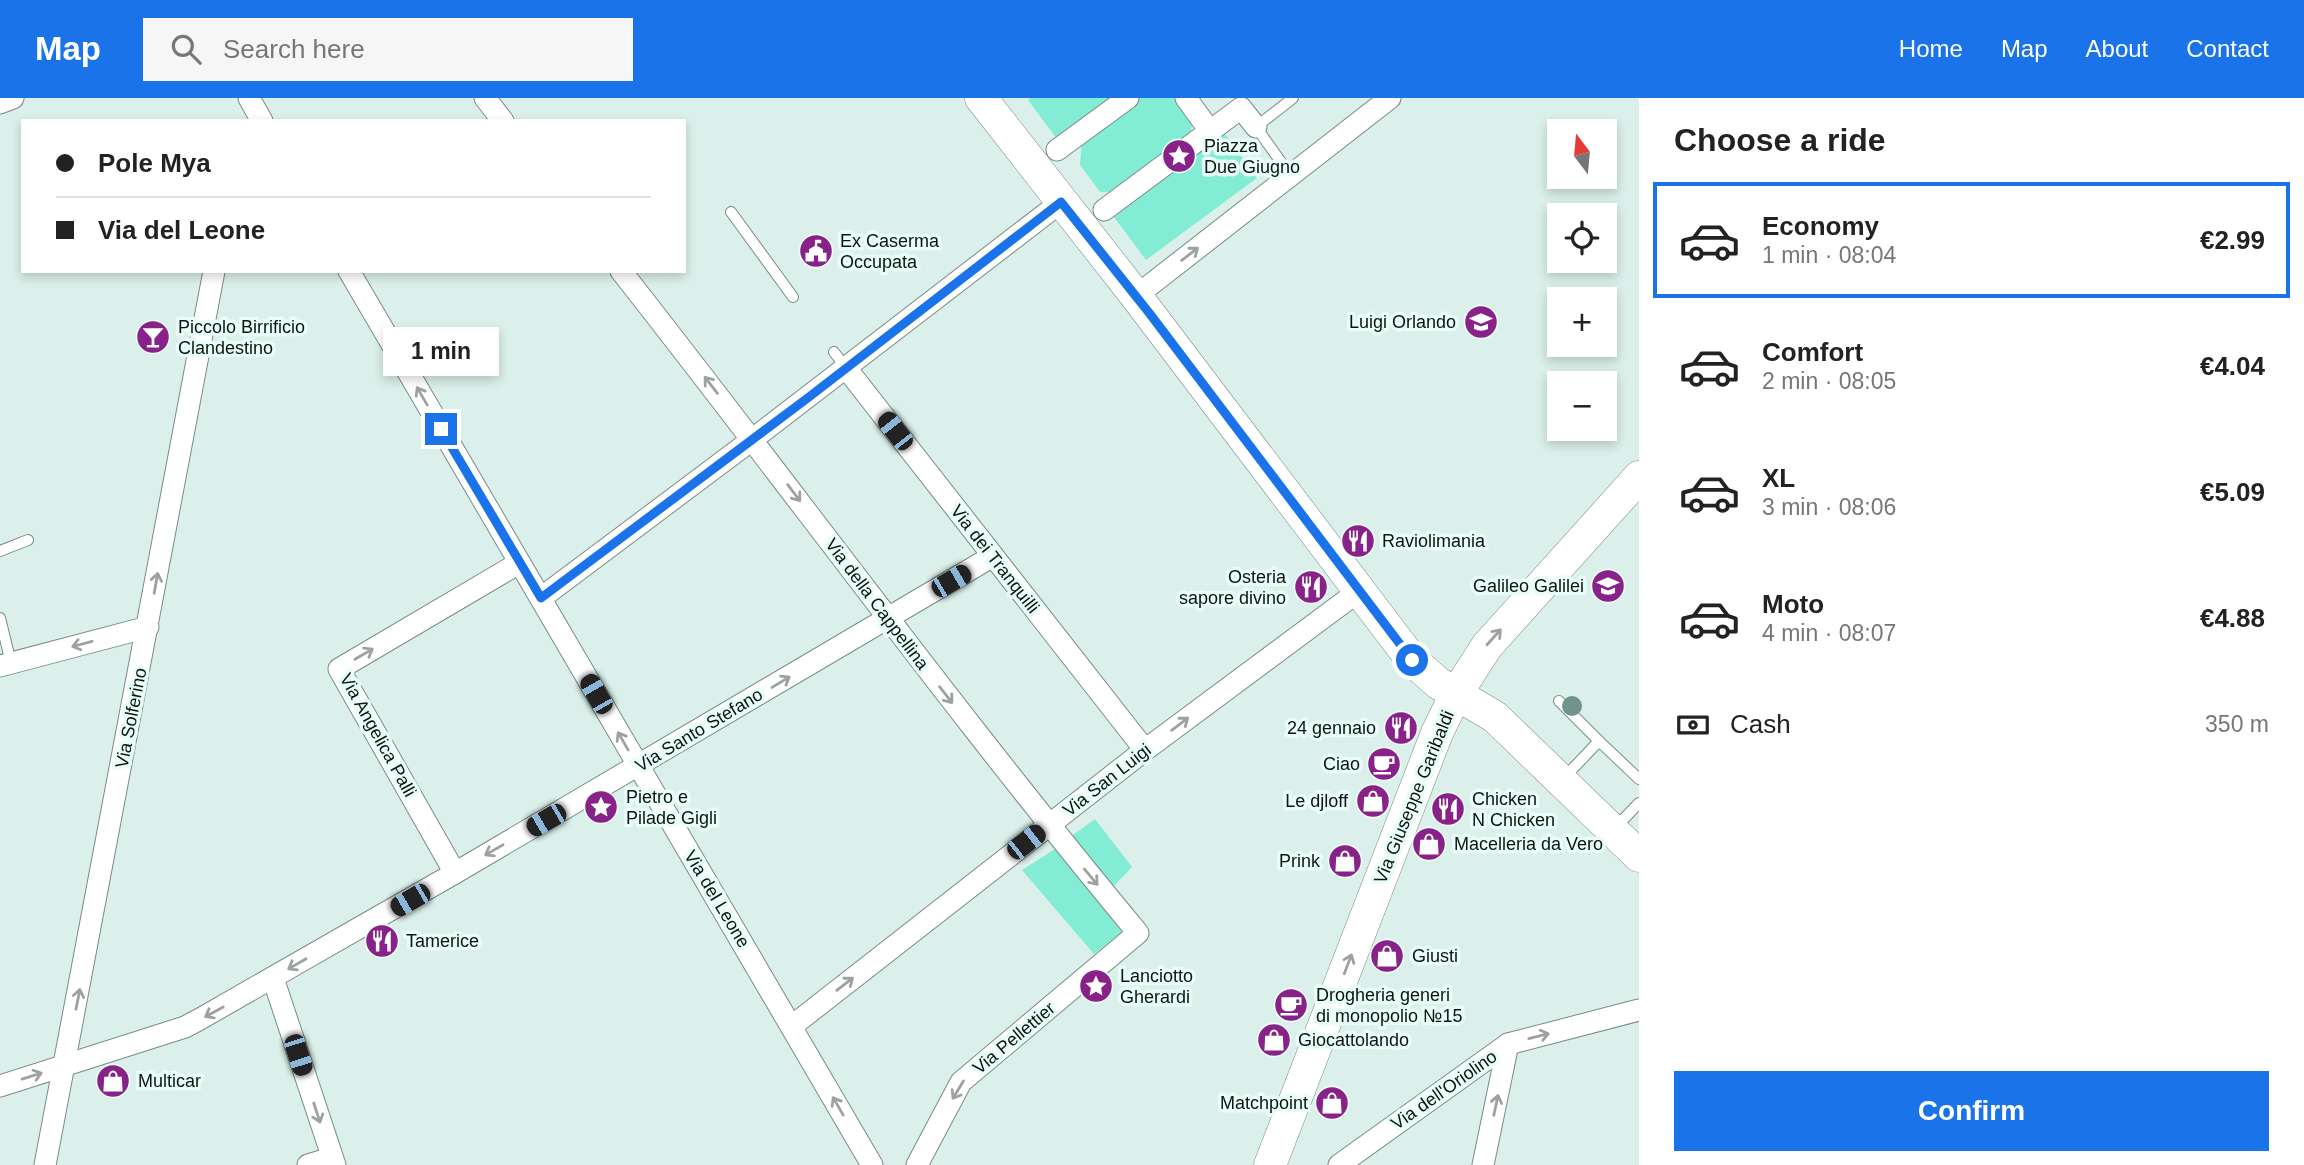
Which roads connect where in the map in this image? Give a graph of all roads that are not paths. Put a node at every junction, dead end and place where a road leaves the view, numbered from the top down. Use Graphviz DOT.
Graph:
graph roads {
  1 [pos="13,98"];
  2 [pos="249,98"];
  3 [pos="1128,98"];
  4 [pos="1186,98"];
  5 [pos="1293,98"];
  6 [pos="1390,98"];
  7 [pos="984,99"];
  8 [pos="0,103"];
  9 [pos="244,119"];
  10 [pos="261,119"];
  11 [pos="1256,127"];
  12 [pos="1210,131"];
  13 [pos="1058,150"];
  14 [pos="1291,176"];
  15 [pos="1061,202"];
  16 [pos="1104,210"];
  17 [pos="730,212"];
  18 [pos="214,273"];
  19 [pos="350,273"];
  20 [pos="623,273"];
  21 [pos="1136,296"];
  22 [pos="793,297"];
  23 [pos="840,360"];
  24 [pos="753,439"];
  25 [pos="1639,477"];
  26 [pos="28,540"];
  27 [pos="0,551"];
  28 [pos="993,556"];
  29 [pos="519,563"];
  30 [pos="1359,591"];
  31 [pos="541,598"];
  32 [pos="0,618"];
  33 [pos="888,618"];
  34 [pos="148,627"];
  35 [pos="6,664"];
  36 [pos="1456,694"];
  37 [pos="1559,701"];
  38 [pos="1600,741"];
  39 [pos="1145,750"];
  40 [pos="638,766"];
  41 [pos="1639,779"];
  42 [pos="1562,780"];
  43 [pos="1639,803"];
  44 [pos="1048,825"];
  45 [pos="1613,830"];
  46 [pos="1639,856"];
  47 [pos="455,873"];
  48 [pos="1138,933"];
  49 [pos="273,978"];
  50 [pos="1639,1010"];
  51 [pos="792,1026"];
  52 [pos="1508,1044"];
  53 [pos="65,1066"];
  54 [pos="0,1086"];
  55 [pos="333,1161"];
  56 [pos="45,1165"];
  57 [pos="308,1165"];
  58 [pos="872,1165"];
  59 [pos="917,1165"];
  60 [pos="1270,1165"];
  61 [pos="1339,1165"];
  62 [pos="1483,1165"];
  1 -- 8 [label="street"];
  2 -- 9 [label="street"];
  2 -- 10 [label="street"];
  3 -- 13 [label="street"];
  4 -- 12 [label="street"];
  5 -- 11 [label="lane"];
  6 -- 14 [label="street"];
  7 -- 15 [label="street"];
  11 -- 12 [label="street"];
  11 -- 14 [label="lane"];
  12 -- 16 [label="street"];
  21 -- 14 [label="street, one-way"];
  15 -- 21 [label="street"];
  15 -- 23 [label="street"];
  17 -- 22 [label="lane"];
  34 -- 18 [label="street, Via Solferino, one-way"];
  29 -- 19 [label="street, Via del Leone, one-way"];
  24 -- 20 [label="street, Via della Cappellina, one-way"];
  21 -- 30 [label="street"];
  23 -- 24 [label="street"];
  23 -- 28 [label="street, Via dei Tranquilli"];
  24 -- 31 [label="street"];
  24 -- 33 [label="street, Via della Cappellina, one-way"];
  36 -- 25 [label="street, Via Giuseppe Garibaldi, one-way"];
  26 -- 27 [label="lane"];
  28 -- 33 [label="street, Via Santo Stefano"];
  28 -- 39 [label="street, Via dei Tranquilli"];
  29 -- 31 [label="street, Via del Leone"];
  47 -- 29 [label="street, Via Angelica Palli, one-way"];
  30 -- 36 [label="street"];
  39 -- 30 [label="street, Via San Luigi, one-way"];
  40 -- 31 [label="street, Via del Leone, one-way"];
  32 -- 35 [label="lane"];
  40 -- 33 [label="street, Via Santo Stefano, one-way"];
  33 -- 44 [label="street, Via della Cappellina, one-way"];
  34 -- 35 [label="street, one-way"];
  53 -- 34 [label="street, Via Solferino, one-way"];
  36 -- 42 [label="street"];
  60 -- 36 [label="street, Via Giuseppe Garibaldi, one-way"];
  37 -- 38 [label="lane"];
  38 -- 41 [label="lane"];
  38 -- 42 [label="lane"];
  39 -- 44 [label="street, Via San Luigi"];
  40 -- 47 [label="street, Via Santo Stefano, one-way"];
  40 -- 51 [label="street, Via del Leone"];
  42 -- 45 [label="street"];
  43 -- 45 [label="lane"];
  44 -- 48 [label="street, Via della Cappellina, one-way"];
  51 -- 44 [label="street, Via San Luigi, one-way"];
  45 -- 46 [label="street"];
  47 -- 49 [label="street, Via Santo Stefano, one-way"];
  48 -- 59 [label="street, Via Pellettier, one-way"];
  49 -- 53 [label="street, Via Santo Stefano, one-way"];
  49 -- 55 [label="street, one-way"];
  52 -- 50 [label="street, Via dell'Oriolino, one-way"];
  58 -- 51 [label="street, Via del Leone, one-way"];
  52 -- 61 [label="street, Via dell'Oriolino"];
  62 -- 52 [label="street, one-way"];
  54 -- 53 [label="street, Via Santo Stefano, one-way"];
  53 -- 56 [label="street, Via Solferino"];
  55 -- 57 [label="street"];
}
